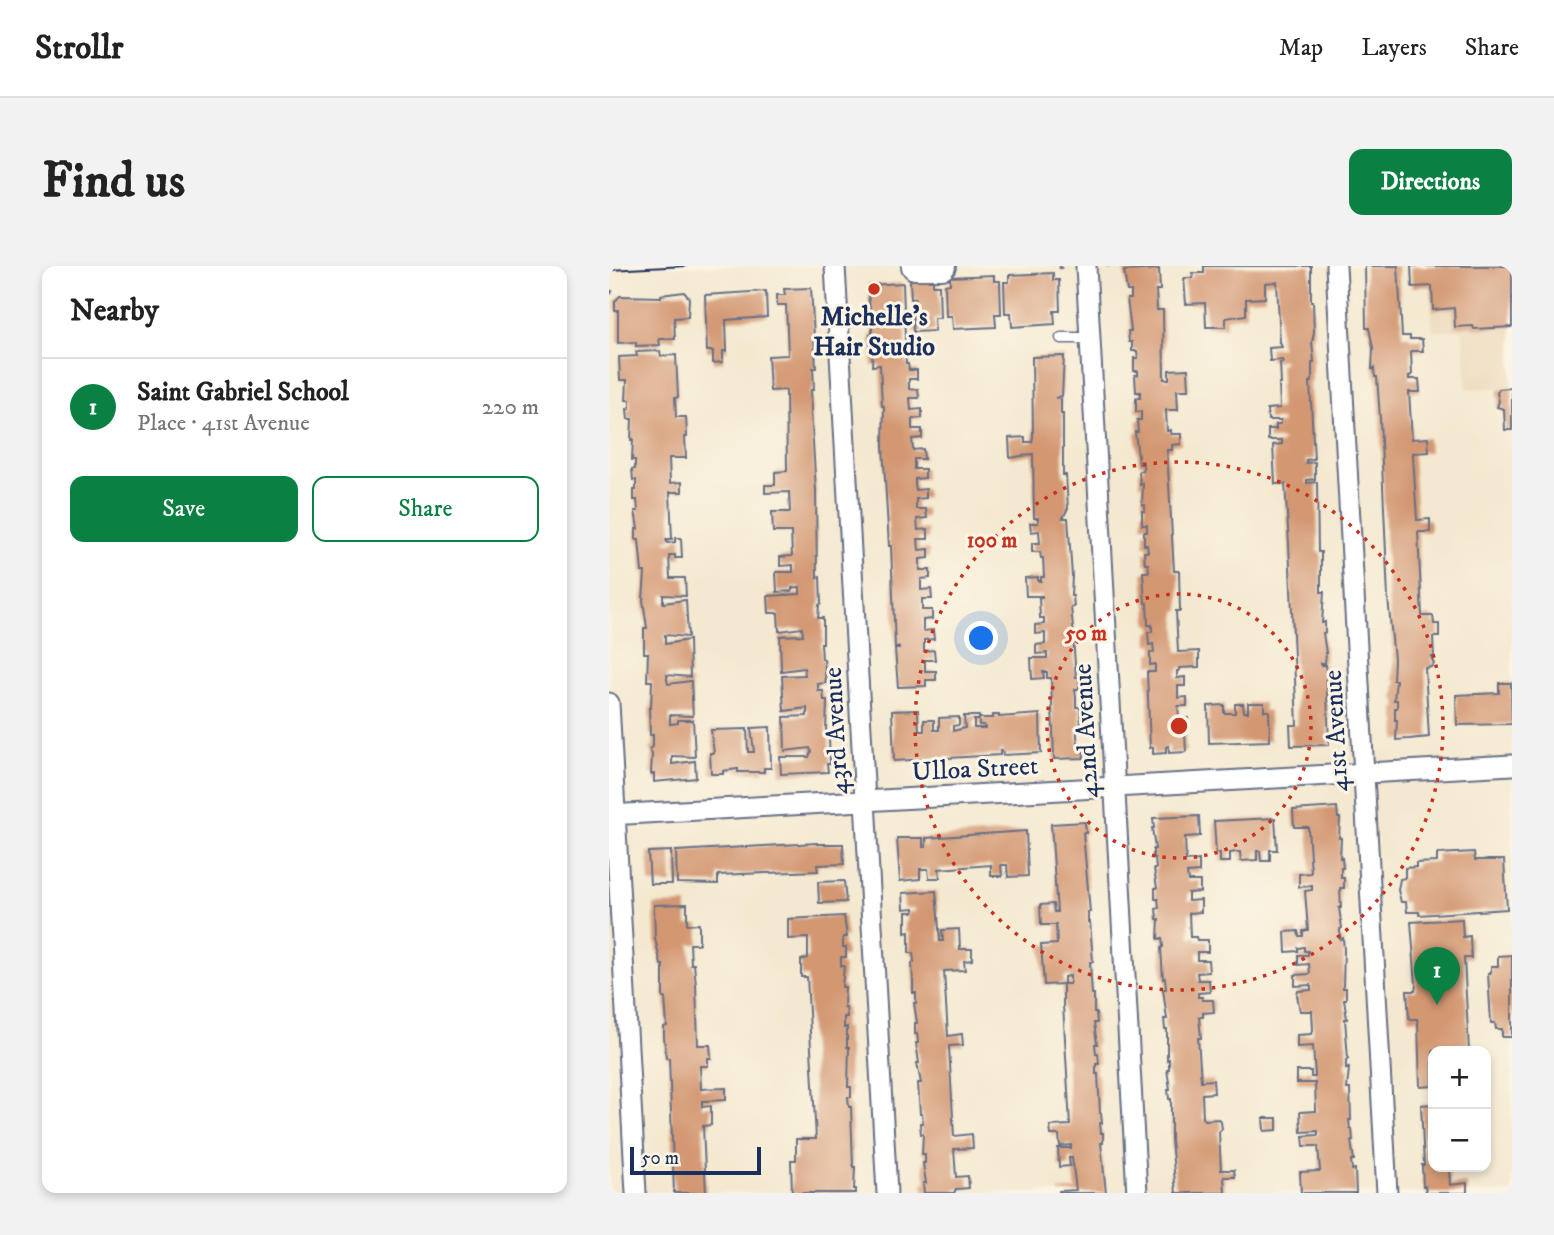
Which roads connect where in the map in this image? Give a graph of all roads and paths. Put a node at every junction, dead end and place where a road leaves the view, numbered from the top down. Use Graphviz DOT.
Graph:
graph roads {
  1 [pos="835,266"];
  2 [pos="915,266"];
  3 [pos="943,266"];
  4 [pos="1086,266"];
  5 [pos="1336,266"];
  6 [pos="1061,338"];
  7 [pos="1089,338"];
  8 [pos="609,703"];
  9 [pos="1512,765"];
  10 [pos="1364,773"];
  11 [pos="1115,787"];
  12 [pos="865,800"];
  13 [pos="612,815"];
  14 [pos="636,1193"];
  15 [pos="887,1193"];
  16 [pos="1137,1193"];
  17 [pos="1387,1193"];
  1 -- 12 [label="street, 43rd Avenue"];
  2 -- 3 [label="street"];
  4 -- 7 [label="street, 42nd Avenue"];
  5 -- 10 [label="street, 41st Avenue"];
  6 -- 7 [label="lane"];
  7 -- 11 [label="street, 42nd Avenue"];
  8 -- 13 [label="street"];
  9 -- 10 [label="street, Ulloa Street"];
  10 -- 11 [label="street, Ulloa Street"];
  10 -- 17 [label="street, 41st Avenue"];
  11 -- 12 [label="street, Ulloa Street"];
  11 -- 16 [label="street, 42nd Avenue"];
  12 -- 13 [label="street, Ulloa Street"];
  12 -- 15 [label="street, 43rd Avenue"];
  13 -- 14 [label="street"];
}
